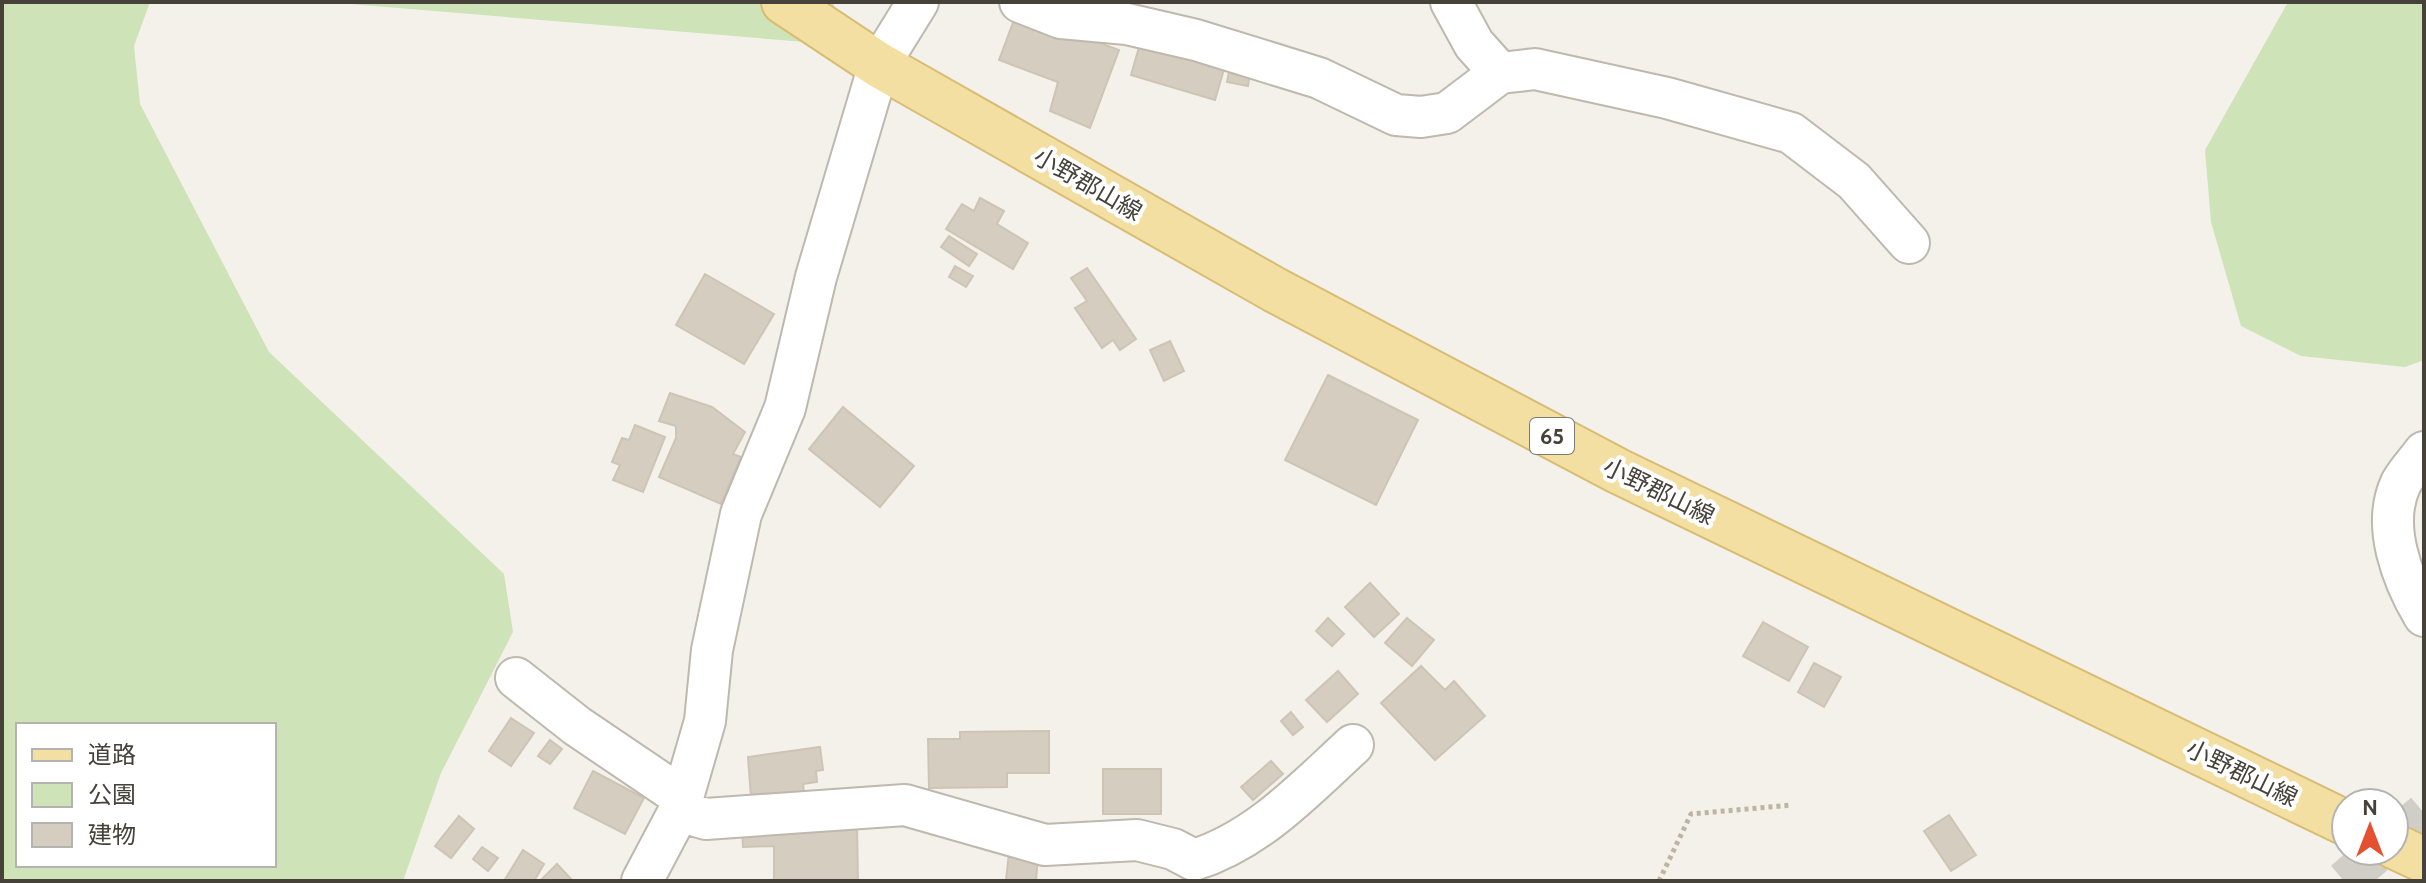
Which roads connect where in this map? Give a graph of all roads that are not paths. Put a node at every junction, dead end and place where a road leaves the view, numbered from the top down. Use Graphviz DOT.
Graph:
graph roads {
  1 [pos="784,2"];
  2 [pos="918,2"];
  3 [pos="1020,2"];
  4 [pos="1451,2"];
  5 [pos="879,65"];
  6 [pos="1500,73"];
  7 [pos="1909,243"];
  8 [pos="2424,452"];
  9 [pos="2424,616"];
  10 [pos="516,678"];
  11 [pos="1353,745"];
  12 [pos="680,804"];
  13 [pos="2330,815"];
  14 [pos="1201,870"];
  15 [pos="642,881"];
  1 -- 5 [label="main road, 小野郡山線 / 65"];
  2 -- 5 [label="street"];
  3 -- 6 [label="street"];
  4 -- 6 [label="street"];
  5 -- 12 [label="street"];
  5 -- 13 [label="main road, 小野郡山線 / 65"];
  6 -- 7 [label="street"];
  8 -- 9 [label="street"];
  10 -- 12 [label="street"];
  11 -- 14 [label="street"];
  12 -- 14 [label="street"];
  12 -- 15 [label="street"];
}
